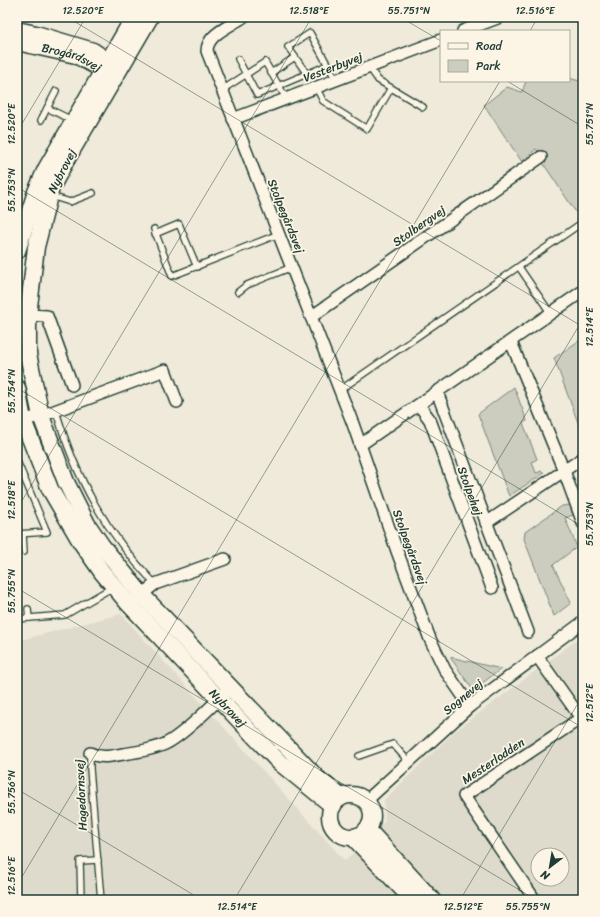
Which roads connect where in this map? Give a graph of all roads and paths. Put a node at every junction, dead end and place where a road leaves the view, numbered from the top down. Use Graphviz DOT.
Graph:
graph roads {
  1 [pos="127,17"];
  2 [pos="134,17"];
  3 [pos="150,17"];
  4 [pos="243,17"];
  5 [pos="500,17"];
  6 [pos="17,30"];
  7 [pos="466,30"];
  8 [pos="440,40"];
  9 [pos="17,42"];
  10 [pos="46,48"];
  11 [pos="93,51"];
  12 [pos="295,57"];
  13 [pos="238,59"];
  14 [pos="328,65"];
  15 [pos="111,67"];
  16 [pos="369,67"];
  17 [pos="271,73"];
  18 [pos="246,74"];
  19 [pos="307,74"];
  20 [pos="336,80"];
  21 [pos="94,85"];
  22 [pos="279,86"];
  23 [pos="316,87"];
  24 [pos="391,88"];
  25 [pos="222,90"];
  26 [pos="56,91"];
  27 [pos="286,98"];
  28 [pos="422,107"];
  29 [pos="47,108"];
  30 [pos="233,119"];
  31 [pos="41,120"];
  32 [pos="79,124"];
  33 [pos="541,157"];
  34 [pos="93,193"];
  35 [pos="42,194"];
  36 [pos="583,222"];
  37 [pos="279,234"];
  38 [pos="17,251"];
  39 [pos="519,266"];
  40 [pos="197,267"];
  41 [pos="292,267"];
  42 [pos="583,291"];
  43 [pos="238,292"];
  44 [pos="551,314"];
  45 [pos="22,315"];
  46 [pos="312,317"];
  47 [pos="511,342"];
  48 [pos="17,374"];
  49 [pos="72,385"];
  50 [pos="17,388"];
  51 [pos="340,390"];
  52 [pos="437,392"];
  53 [pos="177,402"];
  54 [pos="419,405"];
  55 [pos="29,425"];
  56 [pos="360,445"];
  57 [pos="583,458"];
  58 [pos="17,461"];
  59 [pos="564,472"];
  60 [pos="486,523"];
  61 [pos="583,523"];
  62 [pos="20,534"];
  63 [pos="24,552"];
  64 [pos="225,559"];
  65 [pos="155,584"];
  66 [pos="114,586"];
  67 [pos="492,588"];
  68 [pos="135,599"];
  69 [pos="28,609"];
  70 [pos="28,618"];
  71 [pos="17,619"];
  72 [pos="583,622"];
  73 [pos="528,632"];
  74 [pos="537,656"];
  75 [pos="230,687"];
  76 [pos="218,700"];
  77 [pos="470,706"];
  78 [pos="582,719"];
  79 [pos="90,753"];
  80 [pos="359,756"];
  81 [pos="409,762"];
  82 [pos="337,801"];
  83 [pos="366,801"];
  84 [pos="367,829"];
  85 [pos="353,837"];
  86 [pos="98,860"];
  87 [pos="80,900"];
  88 [pos="101,900"];
  89 [pos="413,900"];
  90 [pos="432,900"];
  91 [pos="535,900"];
  1 -- 11 [label="street"];
  2 -- 15 [label="street"];
  3 -- 15 [label="street"];
  4 -- 25 [label="street, Stolpegårdsvej"];
  5 -- 7 [label="street"];
  6 -- 11 [label="street, Brogårdsvej"];
  8 -- 16 [label="street, Vesterbyvej"];
  9 -- 10 [label="street, Brogårdsvej"];
  10 -- 15 [label="street, Brogårdsvej"];
  10 -- 21 [label="street"];
  11 -- 15 [label="street"];
  12 -- 14 [label="lane"];
  12 -- 17 [label="lane"];
  12 -- 19 [label="lane"];
  13 -- 18 [label="lane"];
  14 -- 19 [label="lane"];
  14 -- 20 [label="lane"];
  15 -- 21 [label="street, Nybrovej"];
  15 -- 32 [label="street"];
  16 -- 20 [label="street, Vesterbyvej"];
  16 -- 24 [label="lane"];
  17 -- 18 [label="lane"];
  17 -- 22 [label="lane"];
  18 -- 22 [label="lane"];
  18 -- 25 [label="lane"];
  19 -- 22 [label="lane"];
  20 -- 23 [label="street, Vesterbyvej"];
  21 -- 32 [label="street, Nybrovej"];
  22 -- 27 [label="lane"];
  23 -- 24 [label="lane"];
  23 -- 27 [label="street, Vesterbyvej"];
  24 -- 28 [label="lane"];
  25 -- 30 [label="street, Stolpegårdsvej"];
  26 -- 29 [label="lane"];
  27 -- 30 [label="street, Vesterbyvej"];
  29 -- 31 [label="lane"];
  29 -- 32 [label="lane"];
  30 -- 37 [label="street, Stolpegårdsvej"];
  32 -- 35 [label="street, Nybrovej"];
  33 -- 46 [label="street, Stolbergvej"];
  34 -- 35 [label="lane"];
  35 -- 38 [label="street, Nybrovej"];
  35 -- 45 [label="street, Nybrovej"];
  36 -- 39 [label="lane"];
  37 -- 40 [label="lane"];
  37 -- 41 [label="street, Stolpegårdsvej"];
  39 -- 44 [label="lane"];
  39 -- 51 [label="lane"];
  40 -- 40 [label="lane"];
  41 -- 43 [label="lane"];
  41 -- 46 [label="street, Stolpegårdsvej"];
  42 -- 44 [label="street"];
  44 -- 47 [label="street"];
  45 -- 49 [label="street"];
  45 -- 55 [label="street, Nybrovej"];
  46 -- 51 [label="street, Stolpegårdsvej"];
  47 -- 52 [label="street"];
  47 -- 59 [label="street"];
  48 -- 55 [label="street"];
  50 -- 55 [label="street, Nybrovej"];
  51 -- 56 [label="street, Stolpegårdsvej"];
  52 -- 54 [label="street"];
  52 -- 60 [label="street, Stolpehøj"];
  53 -- 55 [label="street"];
  54 -- 56 [label="street"];
  54 -- 67 [label="street, Stolpehøj"];
  55 -- 65 [label="lane"];
  55 -- 66 [label="street, Nybrovej"];
  55 -- 68 [label="street, Nybrovej"];
  56 -- 77 [label="street, Stolpegårdsvej"];
  57 -- 59 [label="street, Stolpehøj"];
  58 -- 62 [label="lane"];
  59 -- 60 [label="street, Stolpehøj"];
  59 -- 61 [label="street"];
  60 -- 73 [label="street, Stolpehøj"];
  62 -- 63 [label="lane"];
  64 -- 65 [label="street"];
  65 -- 68 [label="street"];
  66 -- 68 [label="street, Nybrovej"];
  66 -- 70 [label="lane"];
  68 -- 75 [label="street, Nybrovej"];
  68 -- 76 [label="street, Nybrovej"];
  69 -- 70 [label="lane"];
  70 -- 71 [label="lane"];
  72 -- 74 [label="street, Sognevej"];
  74 -- 77 [label="street, Sognevej"];
  74 -- 78 [label="street, Mesterlodden"];
  75 -- 76 [label="street, Hagedornsvej"];
  75 -- 82 [label="street, Nybrovej"];
  76 -- 79 [label="street, Hagedornsvej"];
  76 -- 82 [label="street, Nybrovej"];
  77 -- 81 [label="street, Sognevej"];
  78 -- 91 [label="street, Mesterlodden"];
  79 -- 86 [label="lane, Hagedornsvej"];
  80 -- 81 [label="lane"];
  81 -- 83 [label="street, Sognevej"];
  82 -- 83 [label="street"];
  82 -- 85 [label="street"];
  83 -- 84 [label="street"];
  84 -- 85 [label="street"];
  84 -- 90 [label="street"];
  85 -- 89 [label="street"];
  86 -- 87 [label="lane"];
  86 -- 88 [label="lane, Hagedornsvej"];
}
